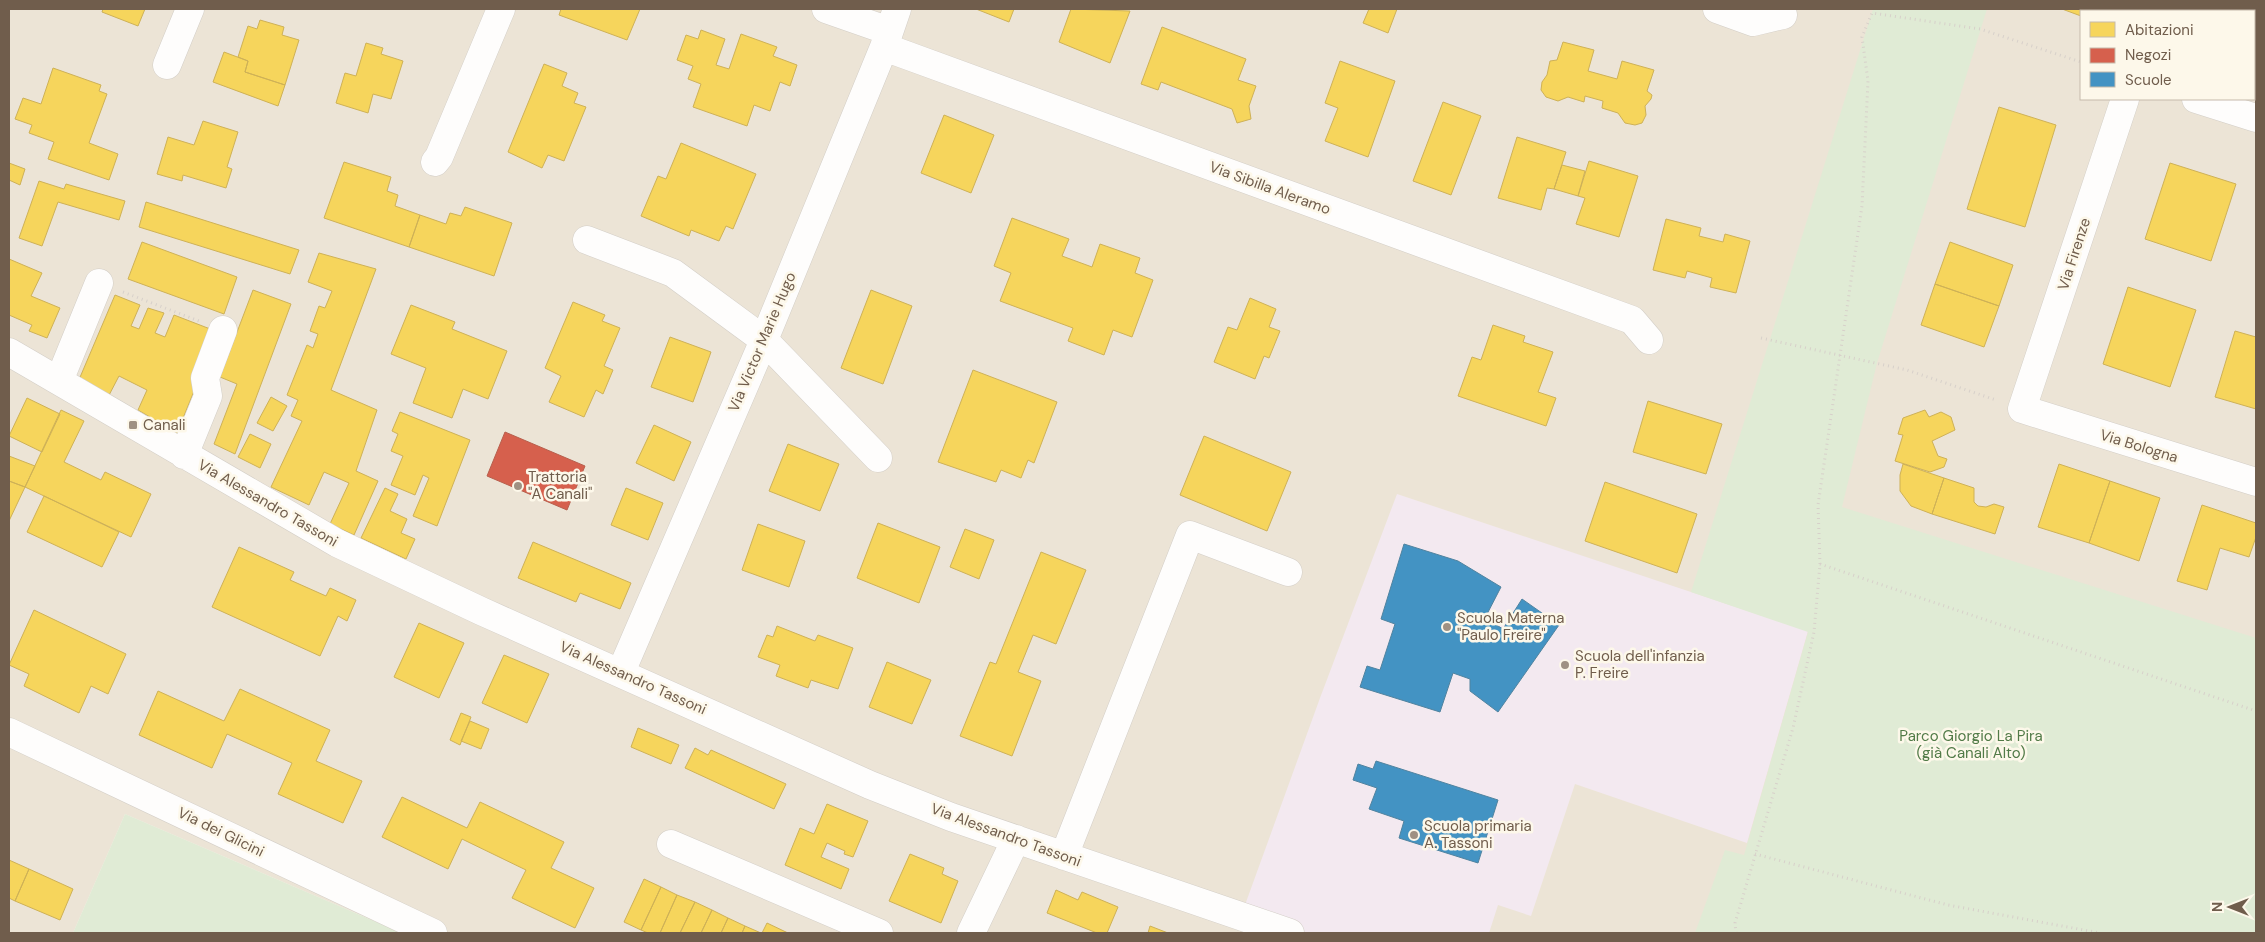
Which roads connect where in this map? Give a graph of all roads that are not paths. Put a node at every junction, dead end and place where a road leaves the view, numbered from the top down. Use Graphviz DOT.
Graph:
graph roads {
  1 [pos="190,9"];
  2 [pos="502,9"];
  3 [pos="826,9"];
  4 [pos="1717,9"];
  5 [pos="1784,15"];
  6 [pos="890,29"];
  7 [pos="167,65"];
  8 [pos="2125,100"];
  9 [pos="2199,100"];
  10 [pos="2256,118"];
  11 [pos="434,162"];
  12 [pos="587,240"];
  13 [pos="99,283"];
  14 [pos="222,330"];
  15 [pos="764,340"];
  16 [pos="1649,340"];
  17 [pos="9,352"];
  18 [pos="59,382"];
  19 [pos="2022,409"];
  20 [pos="184,455"];
  21 [pos="878,458"];
  22 [pos="2256,482"];
  23 [pos="1288,572"];
  24 [pos="621,672"];
  25 [pos="9,732"];
  26 [pos="1016,839"];
  27 [pos="671,844"];
  28 [pos="1064,856"];
  29 [pos="433,933"];
  30 [pos="879,933"];
  31 [pos="971,933"];
  32 [pos="1290,933"];
  1 -- 7 [label="street"];
  2 -- 11 [label="street"];
  3 -- 6 [label="street, Via Sibilla Aleramo"];
  4 -- 5 [label="street"];
  6 -- 15 [label="street, Via Victor Marie Hugo"];
  6 -- 16 [label="street, Via Sibilla Aleramo"];
  8 -- 19 [label="street, Via Firenze"];
  9 -- 10 [label="street"];
  12 -- 15 [label="street"];
  13 -- 18 [label="street"];
  14 -- 20 [label="street"];
  15 -- 21 [label="street"];
  15 -- 24 [label="street, Via Victor Marie Hugo"];
  17 -- 18 [label="street, Via Alessandro Tassoni"];
  18 -- 20 [label="street, Via Alessandro Tassoni"];
  19 -- 22 [label="street, Via Bologna"];
  20 -- 24 [label="street, Via Alessandro Tassoni"];
  23 -- 28 [label="street"];
  24 -- 26 [label="street, Via Alessandro Tassoni"];
  25 -- 29 [label="street, Via dei Glicini"];
  26 -- 28 [label="street, Via Alessandro Tassoni"];
  26 -- 31 [label="street"];
  27 -- 30 [label="street"];
  28 -- 32 [label="street, Via Alessandro Tassoni"];
}
